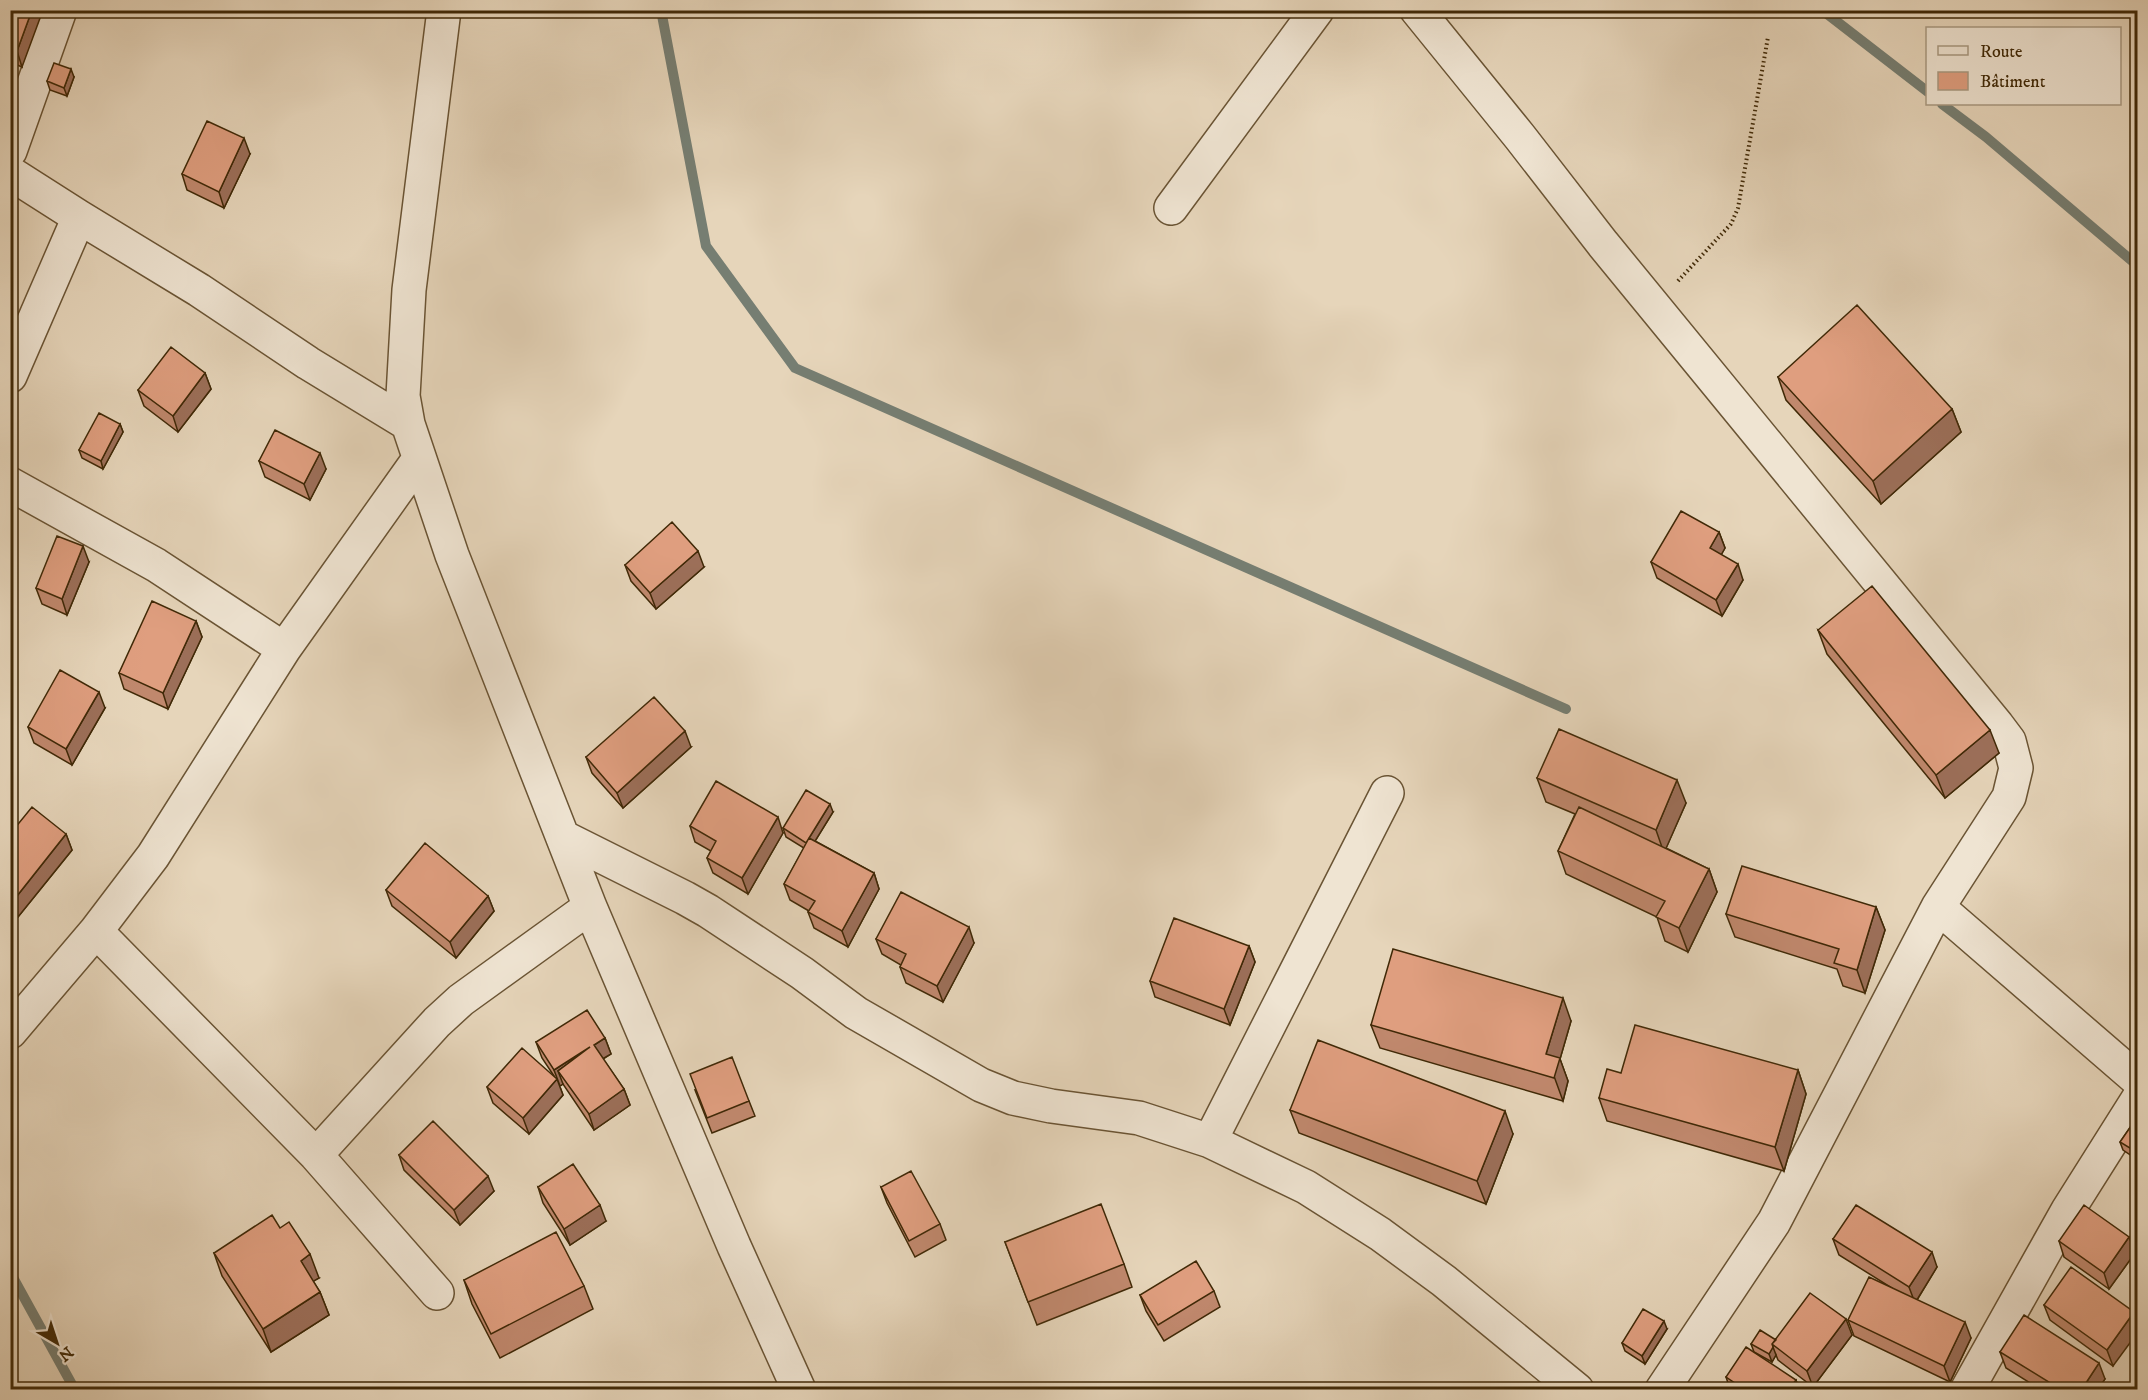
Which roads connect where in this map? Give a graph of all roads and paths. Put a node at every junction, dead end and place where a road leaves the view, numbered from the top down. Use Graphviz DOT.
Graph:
graph roads {
  1 [pos="60,10"];
  2 [pos="444,10"];
  3 [pos="1317,10"];
  4 [pos="1417,10"];
  5 [pos="1768,38"];
  6 [pos="10,151"];
  7 [pos="10,173"];
  8 [pos="1171,208"];
  9 [pos="79,217"];
  10 [pos="1655,306"];
  11 [pos="10,376"];
  12 [pos="408,424"];
  13 [pos="419,459"];
  14 [pos="10,484"];
  15 [pos="284,649"];
  16 [pos="1387,793"];
  17 [pos="562,837"];
  18 [pos="590,907"];
  19 [pos="1938,907"];
  20 [pos="96,931"];
  21 [pos="10,1032"];
  22 [pos="2138,1080"];
  23 [pos="2138,1099"];
  24 [pos="1210,1141"];
  25 [pos="316,1155"];
  26 [pos="437,1293"];
  27 [pos="799,1389"];
  28 [pos="1577,1389"];
  29 [pos="1662,1389"];
  30 [pos="1967,1389"];
  1 -- 6 [label="street"];
  2 -- 12 [label="street"];
  3 -- 8 [label="street"];
  4 -- 10 [label="street"];
  5 -- 10 [label="path"];
  7 -- 9 [label="street"];
  9 -- 11 [label="street"];
  9 -- 12 [label="street"];
  10 -- 19 [label="street"];
  12 -- 13 [label="street"];
  13 -- 15 [label="street"];
  13 -- 17 [label="street"];
  14 -- 15 [label="street"];
  15 -- 20 [label="street"];
  16 -- 24 [label="street"];
  17 -- 18 [label="street"];
  17 -- 24 [label="street"];
  18 -- 25 [label="street"];
  18 -- 27 [label="street"];
  19 -- 22 [label="street"];
  19 -- 29 [label="street"];
  20 -- 21 [label="street"];
  20 -- 25 [label="street"];
  23 -- 30 [label="street"];
  24 -- 28 [label="street"];
  25 -- 26 [label="street"];
}
